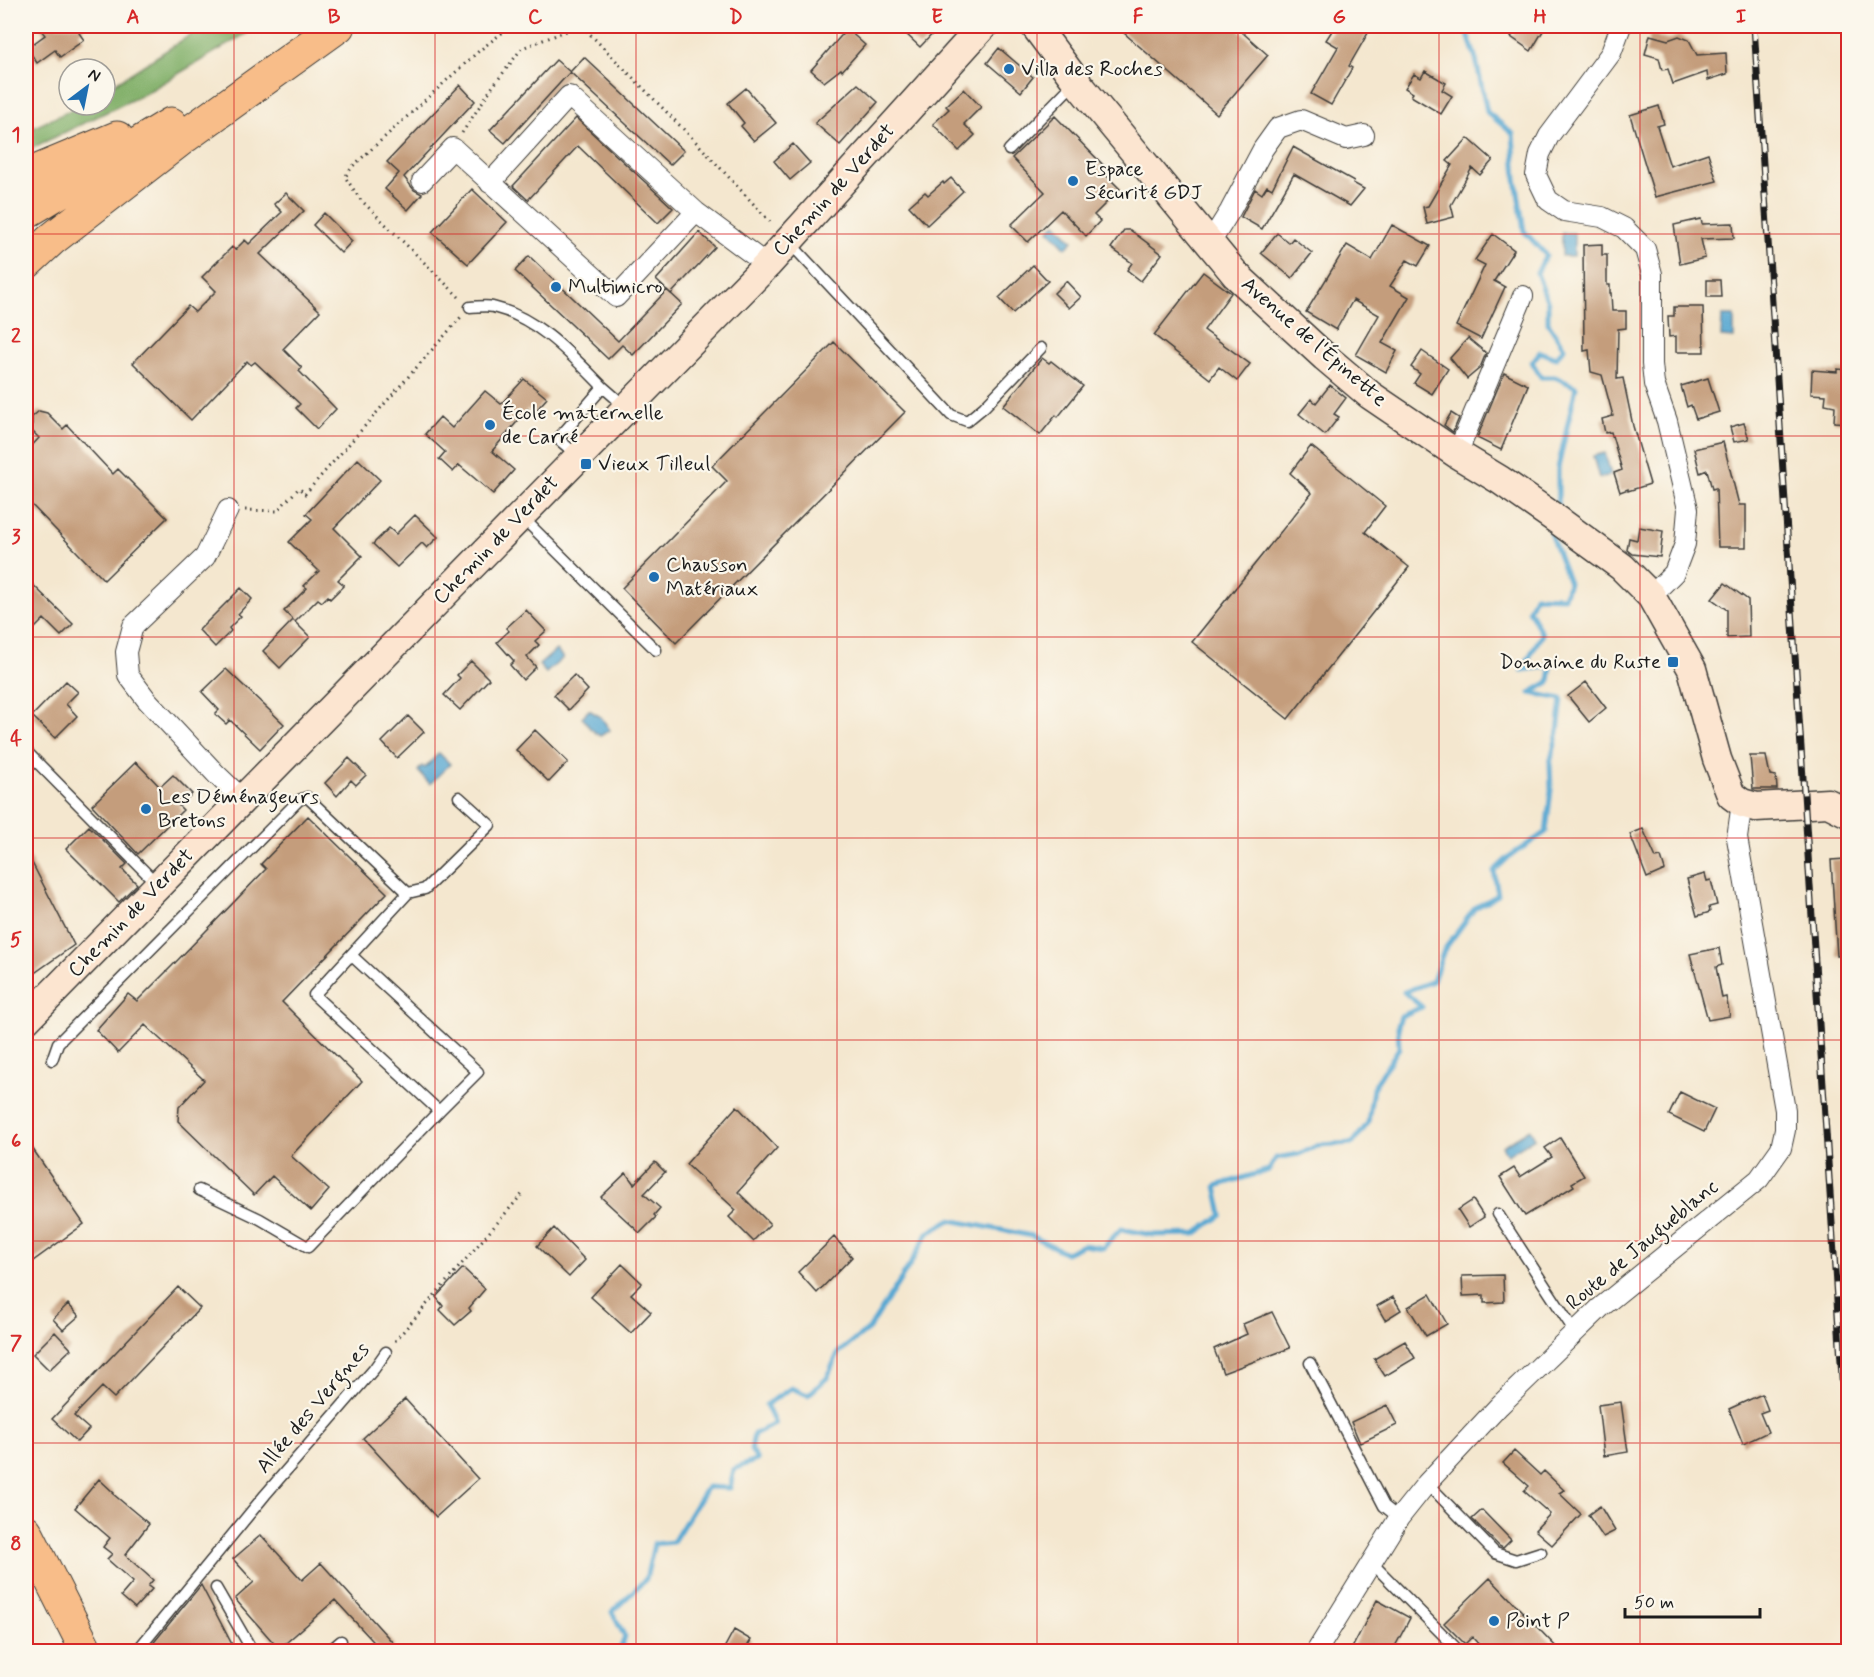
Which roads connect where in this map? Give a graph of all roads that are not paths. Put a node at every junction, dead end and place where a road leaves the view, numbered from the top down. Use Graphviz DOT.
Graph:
graph roads {
  1 [pos="331,26"];
  2 [pos="338,26"];
  3 [pos="983,26"];
  4 [pos="1035,26"];
  5 [pos="1621,26"];
  6 [pos="1076,81"];
  7 [pos="205,103"];
  8 [pos="1364,135"];
  9 [pos="1009,150"];
  10 [pos="26,176"];
  11 [pos="422,181"];
  12 [pos="490,183"];
  13 [pos="26,212"];
  14 [pos="696,212"];
  15 [pos="789,242"];
  16 [pos="1210,243"];
  17 [pos="26,263"];
  18 [pos="767,264"];
  19 [pos="1523,296"];
  20 [pos="470,307"];
  21 [pos="1041,348"];
  22 [pos="605,389"];
  23 [pos="627,408"];
  24 [pos="1457,454"];
  25 [pos="578,456"];
  26 [pos="228,510"];
  27 [pos="520,515"];
  28 [pos="1651,596"];
  29 [pos="656,650"];
  30 [pos="26,751"];
  31 [pos="459,797"];
  32 [pos="243,799"];
  33 [pos="1742,803"];
  34 [pos="1848,813"];
  35 [pos="158,885"];
  36 [pos="408,893"];
  37 [pos="351,955"];
  38 [pos="26,1020"];
  39 [pos="52,1060"];
  40 [pos="439,1111"];
  41 [pos="199,1190"];
  42 [pos="1498,1214"];
  43 [pos="1575,1332"];
  44 [pos="386,1352"];
  45 [pos="1310,1363"];
  46 [pos="1427,1482"];
  47 [pos="1399,1518"];
  48 [pos="26,1531"];
  49 [pos="1541,1552"];
  50 [pos="1371,1562"];
  51 [pos="26,1564"];
  52 [pos="216,1588"];
  53 [pos="341,1641"];
  54 [pos="71,1652"];
  55 [pos="87,1652"];
  56 [pos="136,1652"];
  57 [pos="253,1652"];
  58 [pos="328,1652"];
  59 [pos="1316,1652"];
  60 [pos="1461,1652"];
  1 -- 7 [label="highway"];
  2 -- 17 [label="highway"];
  3 -- 15 [label="street, Chemin de Verdet"];
  4 -- 6 [label="street, Avenue de l'Épinette"];
  5 -- 28 [label="street"];
  6 -- 9 [label="lane"];
  6 -- 16 [label="street, Avenue de l'Épinette"];
  7 -- 10 [label="highway"];
  7 -- 13 [label="highway"];
  8 -- 16 [label="street"];
  11 -- 12 [label="street"];
  12 -- 14 [label="street"];
  12 -- 14 [label="street"];
  14 -- 18 [label="street"];
  15 -- 18 [label="street, Chemin de Verdet"];
  15 -- 21 [label="lane"];
  16 -- 24 [label="street, Avenue de l'Épinette"];
  18 -- 23 [label="street, Chemin de Verdet"];
  19 -- 24 [label="street"];
  20 -- 22 [label="lane"];
  22 -- 23 [label="lane"];
  22 -- 25 [label="lane"];
  23 -- 25 [label="street, Chemin de Verdet"];
  24 -- 28 [label="street, Avenue de l'Épinette"];
  25 -- 27 [label="street, Chemin de Verdet"];
  26 -- 32 [label="street"];
  27 -- 29 [label="lane"];
  27 -- 32 [label="street, Chemin de Verdet"];
  28 -- 33 [label="street, Avenue de l'Épinette"];
  30 -- 35 [label="lane"];
  31 -- 36 [label="lane"];
  32 -- 35 [label="street, Chemin de Verdet"];
  33 -- 34 [label="street"];
  33 -- 43 [label="street, Route de Jaugueblanc"];
  35 -- 38 [label="street, Chemin de Verdet"];
  36 -- 37 [label="lane"];
  36 -- 39 [label="lane"];
  37 -- 40 [label="lane"];
  37 -- 40 [label="lane"];
  40 -- 41 [label="lane"];
  42 -- 43 [label="lane"];
  43 -- 46 [label="street, Route de Jaugueblanc"];
  44 -- 56 [label="lane, Allée des Vergnes"];
  45 -- 47 [label="lane"];
  46 -- 47 [label="street, Route de Jaugueblanc"];
  46 -- 49 [label="lane"];
  47 -- 50 [label="street, Route de Jaugueblanc"];
  48 -- 55 [label="main road"];
  50 -- 59 [label="street, Route de Jaugueblanc"];
  50 -- 60 [label="lane"];
  51 -- 54 [label="main road"];
  52 -- 57 [label="lane"];
  53 -- 58 [label="lane"];
}
